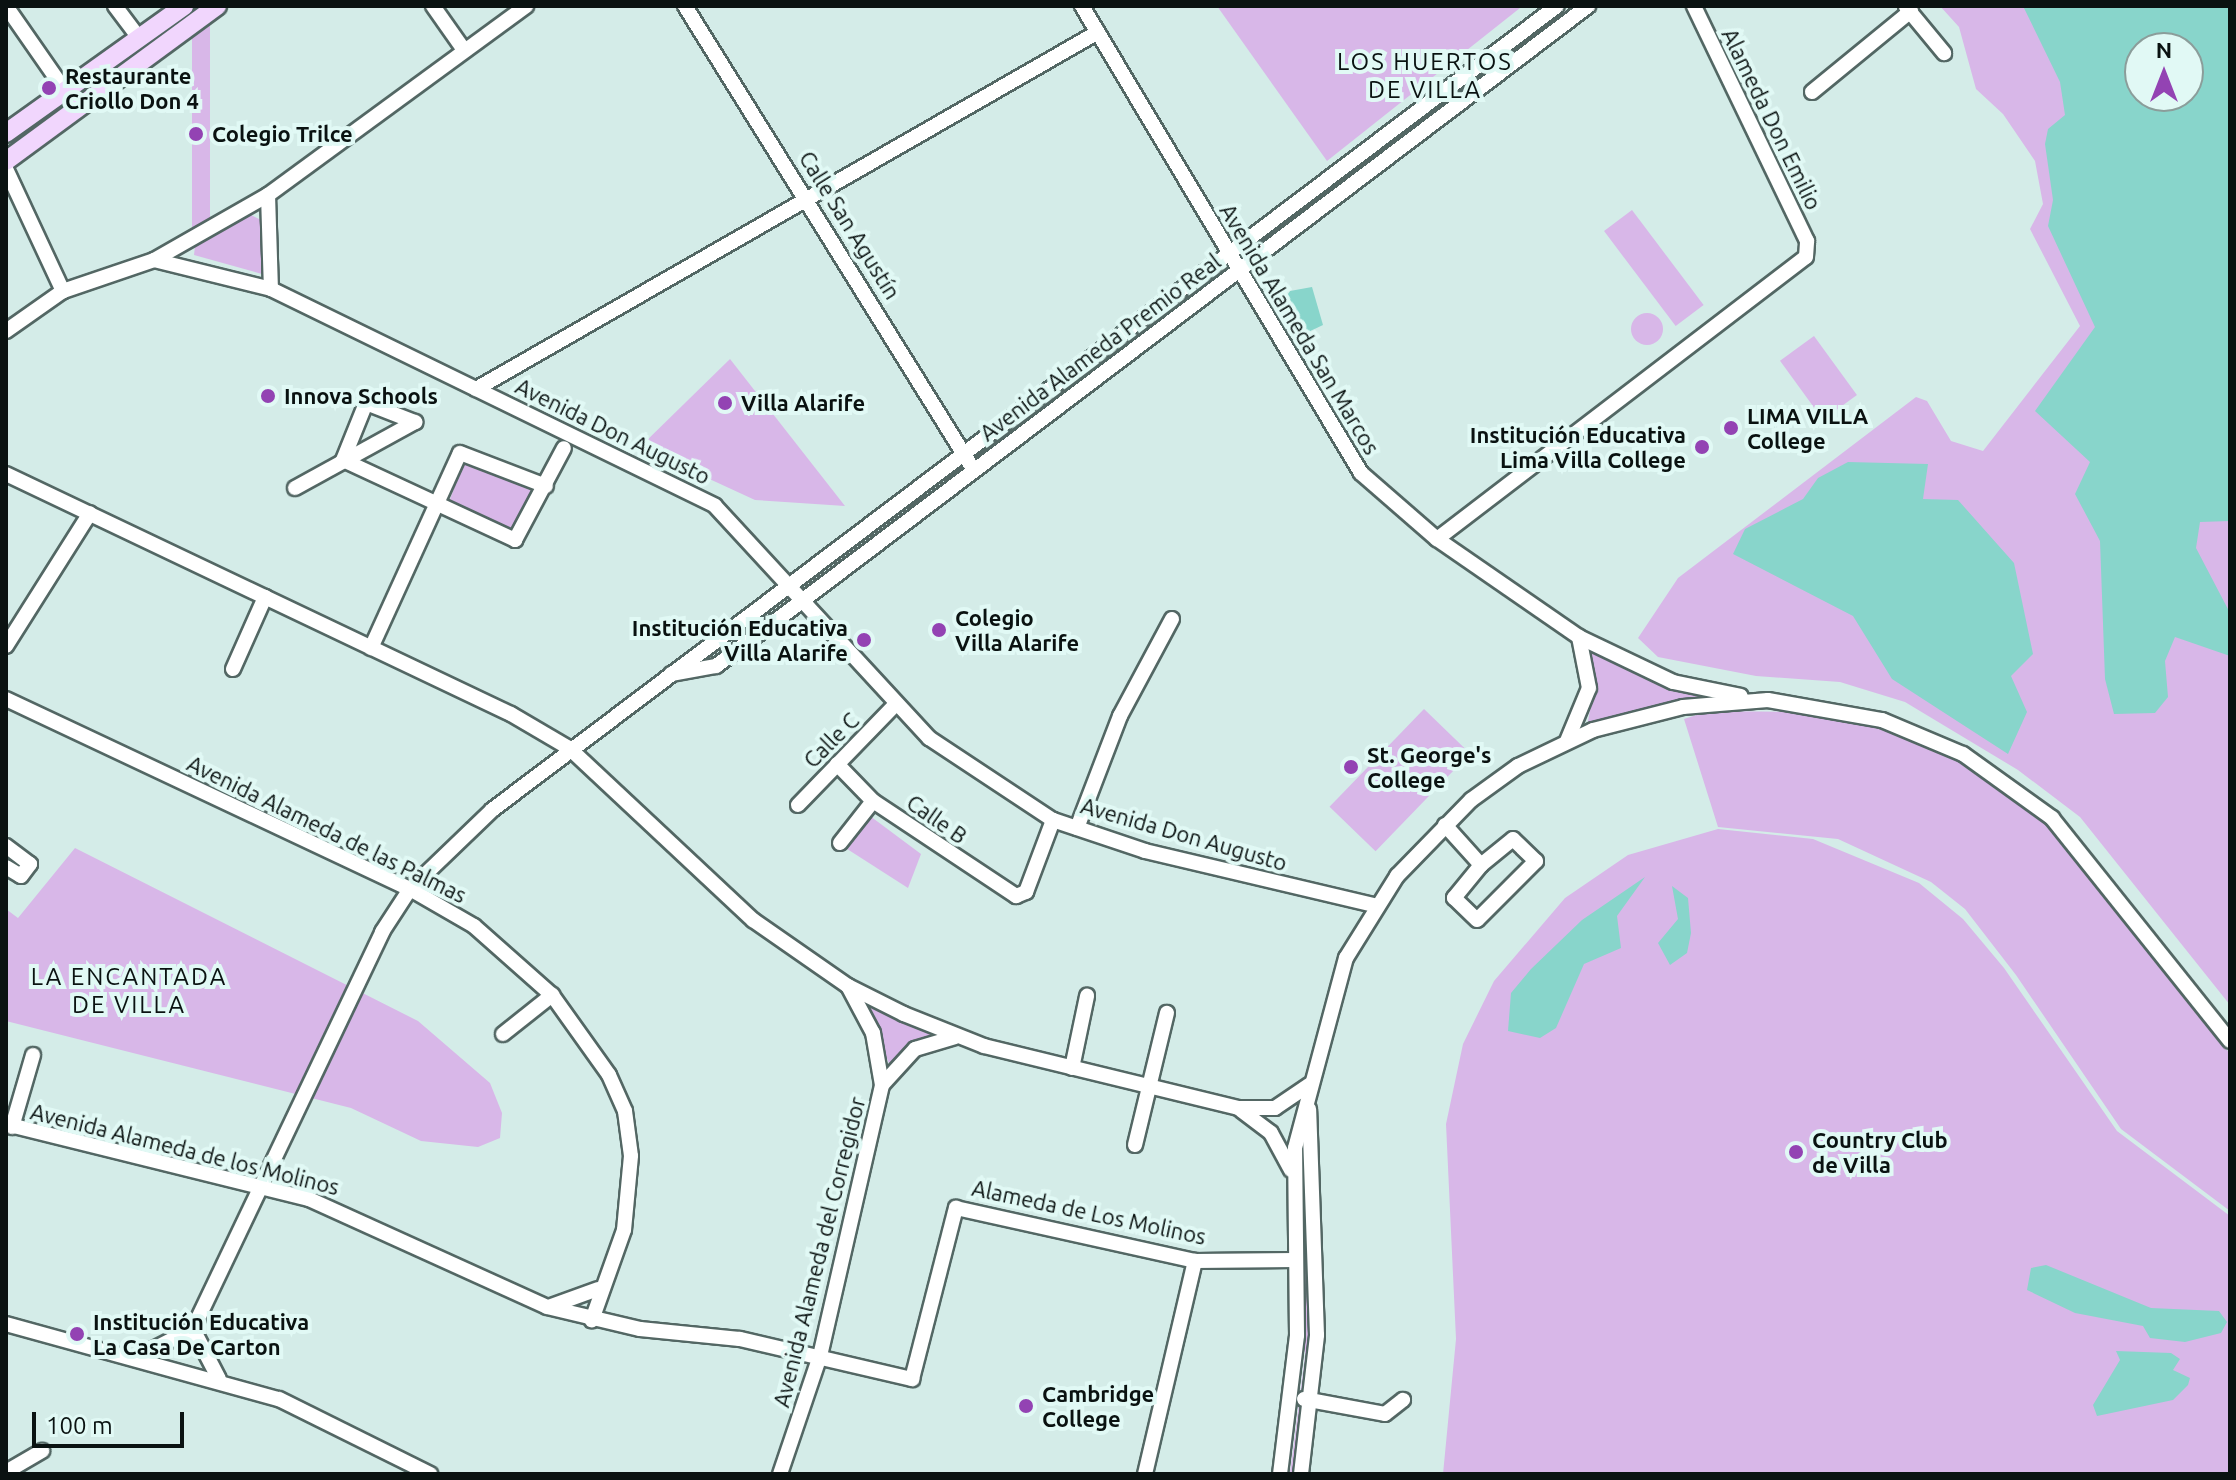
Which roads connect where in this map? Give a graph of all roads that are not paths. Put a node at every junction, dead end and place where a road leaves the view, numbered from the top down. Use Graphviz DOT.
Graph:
graph roads {
  1 [pos="6,6"];
  2 [pos="115,6"];
  3 [pos="184,6"];
  4 [pos="217,6"];
  5 [pos="433,6"];
  6 [pos="499,6"];
  7 [pos="526,6"];
  8 [pos="685,6"];
  9 [pos="1082,6"];
  10 [pos="1557,6"];
  11 [pos="1588,6"];
  12 [pos="1694,6"];
  13 [pos="1908,9"];
  14 [pos="508,19"];
  15 [pos="1098,32"];
  16 [pos="139,38"];
  17 [pos="464,50"];
  18 [pos="1944,53"];
  19 [pos="65,91"];
  20 [pos="1812,92"];
  21 [pos="6,133"];
  22 [pos="6,161"];
  23 [pos="6,169"];
  24 [pos="268,195"];
  25 [pos="807,195"];
  26 [pos="1228,251"];
  27 [pos="154,260"];
  28 [pos="1239,270"];
  29 [pos="271,289"];
  30 [pos="63,291"];
  31 [pos="1138,322"];
  32 [pos="6,331"];
  33 [pos="1149,336"];
  34 [pos="1095,355"];
  35 [pos="1106,369"];
  36 [pos="476,389"];
  37 [pos="564,448"];
  38 [pos="965,457"];
  39 [pos="343,460"];
  40 [pos="974,470"];
  41 [pos="6,474"];
  42 [pos="546,486"];
  43 [pos="295,488"];
  44 [pos="438,505"];
  45 [pos="894,509"];
  46 [pos="90,513"];
  47 [pos="905,521"];
  48 [pos="1437,539"];
  49 [pos="794,584"];
  50 [pos="265,597"];
  51 [pos="805,598"];
  52 [pos="1172,619"];
  53 [pos="1579,637"];
  54 [pos="6,646"];
  55 [pos="371,648"];
  56 [pos="233,669"];
  57 [pos="670,674"];
  58 [pos="6,699"];
  59 [pos="1768,700"];
  60 [pos="894,706"];
  61 [pos="1567,741"];
  62 [pos="569,748"];
  63 [pos="837,764"];
  64 [pos="873,801"];
  65 [pos="798,805"];
  66 [pos="1053,820"];
  67 [pos="1445,825"];
  68 [pos="1077,828"];
  69 [pos="840,843"];
  70 [pos="6,846"];
  71 [pos="1481,865"];
  72 [pos="6,867"];
  73 [pos="410,889"];
  74 [pos="1374,905"];
  75 [pos="848,986"];
  76 [pos="552,995"];
  77 [pos="1087,996"];
  78 [pos="1167,1013"];
  79 [pos="503,1034"];
  80 [pos="956,1037"];
  81 [pos="2230,1041"];
  82 [pos="33,1055"];
  83 [pos="1072,1068"];
  84 [pos="882,1085"];
  85 [pos="1310,1085"];
  86 [pos="1149,1087"];
  87 [pos="1238,1108"];
  88 [pos="9,1126"];
  89 [pos="1135,1145"];
  90 [pos="1292,1173"];
  91 [pos="256,1185"];
  92 [pos="1295,1260"];
  93 [pos="1195,1261"];
  94 [pos="598,1289"];
  95 [pos="547,1307"];
  96 [pos="592,1320"];
  97 [pos="6,1324"];
  98 [pos="193,1329"];
  99 [pos="820,1356"];
  100 [pos="138,1357"];
  101 [pos="906,1378"];
  102 [pos="219,1379"];
  103 [pos="1292,1398"];
  104 [pos="1312,1400"];
  105 [pos="1403,1400"];
  106 [pos="42,1451"];
  107 [pos="6,1472"];
  108 [pos="430,1474"];
  109 [pos="780,1474"];
  110 [pos="1145,1474"];
  111 [pos="1280,1474"];
  112 [pos="1301,1474"];
  1 -- 19 [label="street"];
  2 -- 16 [label="street"];
  3 -- 16 [label="main road"];
  4 -- 22 [label="main road"];
  5 -- 17 [label="street"];
  6 -- 14 [label="street"];
  7 -- 14 [label="street"];
  8 -- 25 [label="street, Calle San Agustín"];
  9 -- 15 [label="street, Avenida Alameda San Marcos"];
  10 -- 26 [label="street, Avenida Alameda Premio Real"];
  11 -- 28 [label="street, Avenida Alameda Premio Real"];
  12 -- 48 [label="street, Alameda Don Emilio"];
  13 -- 18 [label="street"];
  13 -- 20 [label="street"];
  14 -- 17 [label="street"];
  15 -- 25 [label="street"];
  15 -- 26 [label="street, Avenida Alameda San Marcos"];
  16 -- 19 [label="main road"];
  17 -- 24 [label="street"];
  19 -- 21 [label="main road"];
  23 -- 30 [label="street"];
  24 -- 27 [label="street"];
  24 -- 29 [label="street"];
  25 -- 36 [label="street"];
  25 -- 38 [label="street, Calle San Agustín"];
  26 -- 28 [label="street, Avenida Alameda San Marcos"];
  26 -- 31 [label="street, Avenida Alameda Premio Real"];
  27 -- 29 [label="street, Avenida Don Augusto"];
  27 -- 30 [label="street"];
  28 -- 33 [label="street, Avenida Alameda Premio Real"];
  28 -- 48 [label="street, Avenida Alameda San Marcos"];
  29 -- 36 [label="street, Avenida Don Augusto"];
  30 -- 32 [label="street"];
  31 -- 33 [label="street"];
  31 -- 34 [label="street, Avenida Alameda Premio Real"];
  33 -- 35 [label="street, Avenida Alameda Premio Real"];
  34 -- 35 [label="street"];
  34 -- 38 [label="street, Avenida Alameda Premio Real"];
  35 -- 40 [label="street, Avenida Alameda Premio Real"];
  36 -- 49 [label="street, Avenida Don Augusto"];
  37 -- 42 [label="street"];
  38 -- 40 [label="street, Calle San Agustín"];
  38 -- 45 [label="street, Avenida Alameda Premio Real"];
  39 -- 39 [label="street"];
  39 -- 43 [label="street"];
  39 -- 44 [label="street"];
  40 -- 47 [label="street, Avenida Alameda Premio Real"];
  41 -- 46 [label="street"];
  42 -- 44 [label="street"];
  42 -- 44 [label="street"];
  44 -- 55 [label="street"];
  45 -- 47 [label="street"];
  45 -- 49 [label="street, Avenida Alameda Premio Real"];
  46 -- 50 [label="street"];
  46 -- 54 [label="street"];
  47 -- 51 [label="street, Avenida Alameda Premio Real"];
  48 -- 53 [label="street, Avenida Alameda San Marcos"];
  49 -- 51 [label="street, Avenida Don Augusto"];
  49 -- 57 [label="street, Avenida Alameda Premio Real"];
  50 -- 55 [label="street"];
  50 -- 56 [label="street"];
  51 -- 57 [label="street, Avenida Alameda Premio Real"];
  51 -- 60 [label="street, Avenida Don Augusto"];
  52 -- 68 [label="street"];
  53 -- 59 [label="street, Avenida Alameda San Marcos"];
  53 -- 61 [label="street"];
  55 -- 62 [label="street"];
  57 -- 62 [label="street, Avenida Alameda Premio Real"];
  58 -- 73 [label="street, Avenida Alameda de las Palmas"];
  59 -- 61 [label="street"];
  59 -- 81 [label="street, Avenida Alameda San Marcos"];
  60 -- 63 [label="street, Calle C"];
  60 -- 66 [label="street, Avenida Don Augusto"];
  61 -- 67 [label="street"];
  62 -- 73 [label="street, Avenida Alameda Premio Real"];
  62 -- 75 [label="street"];
  63 -- 64 [label="street, Calle B"];
  63 -- 65 [label="street, Calle C"];
  64 -- 66 [label="street, Calle B"];
  64 -- 69 [label="street"];
  66 -- 68 [label="street, Avenida Don Augusto"];
  67 -- 71 [label="street"];
  67 -- 74 [label="street"];
  68 -- 74 [label="street, Avenida Don Augusto"];
  70 -- 72 [label="street"];
  71 -- 71 [label="street"];
  73 -- 76 [label="street, Avenida Alameda de las Palmas"];
  73 -- 91 [label="street, Avenida Alameda Premio Real"];
  74 -- 85 [label="street"];
  75 -- 80 [label="street"];
  75 -- 84 [label="street, Avenida Alameda del Corregidor"];
  76 -- 79 [label="street"];
  76 -- 94 [label="street, Avenida Alameda de las Palmas"];
  77 -- 83 [label="street"];
  78 -- 86 [label="street"];
  80 -- 83 [label="street"];
  80 -- 84 [label="street, Avenida Alameda del Corregidor"];
  82 -- 88 [label="street"];
  83 -- 86 [label="street"];
  84 -- 99 [label="street, Avenida Alameda del Corregidor"];
  85 -- 87 [label="street"];
  85 -- 90 [label="street"];
  85 -- 104 [label="street"];
  86 -- 87 [label="street"];
  86 -- 89 [label="street"];
  87 -- 90 [label="street"];
  88 -- 91 [label="street, Avenida Alameda de los Molinos"];
  90 -- 92 [label="street"];
  91 -- 95 [label="street, Avenida Alameda de los Molinos"];
  91 -- 98 [label="street, Avenida Alameda Premio Real"];
  92 -- 93 [label="street, Alameda de Los Molinos"];
  92 -- 103 [label="street"];
  93 -- 101 [label="street, Alameda de Los Molinos"];
  93 -- 110 [label="street"];
  94 -- 95 [label="street"];
  94 -- 96 [label="street, Avenida Alameda de las Palmas"];
  95 -- 96 [label="street, Avenida Alameda de los Molinos"];
  96 -- 99 [label="street, Avenida Alameda de los Molinos"];
  97 -- 100 [label="street"];
  98 -- 100 [label="street"];
  98 -- 102 [label="street"];
  99 -- 101 [label="street, Avenida Alameda de los Molinos"];
  99 -- 109 [label="street, Avenida Alameda del Corregidor"];
  100 -- 102 [label="street"];
  102 -- 108 [label="street"];
  103 -- 104 [label="street"];
  103 -- 111 [label="street"];
  104 -- 105 [label="street"];
  104 -- 112 [label="street"];
  106 -- 107 [label="street"];
}
